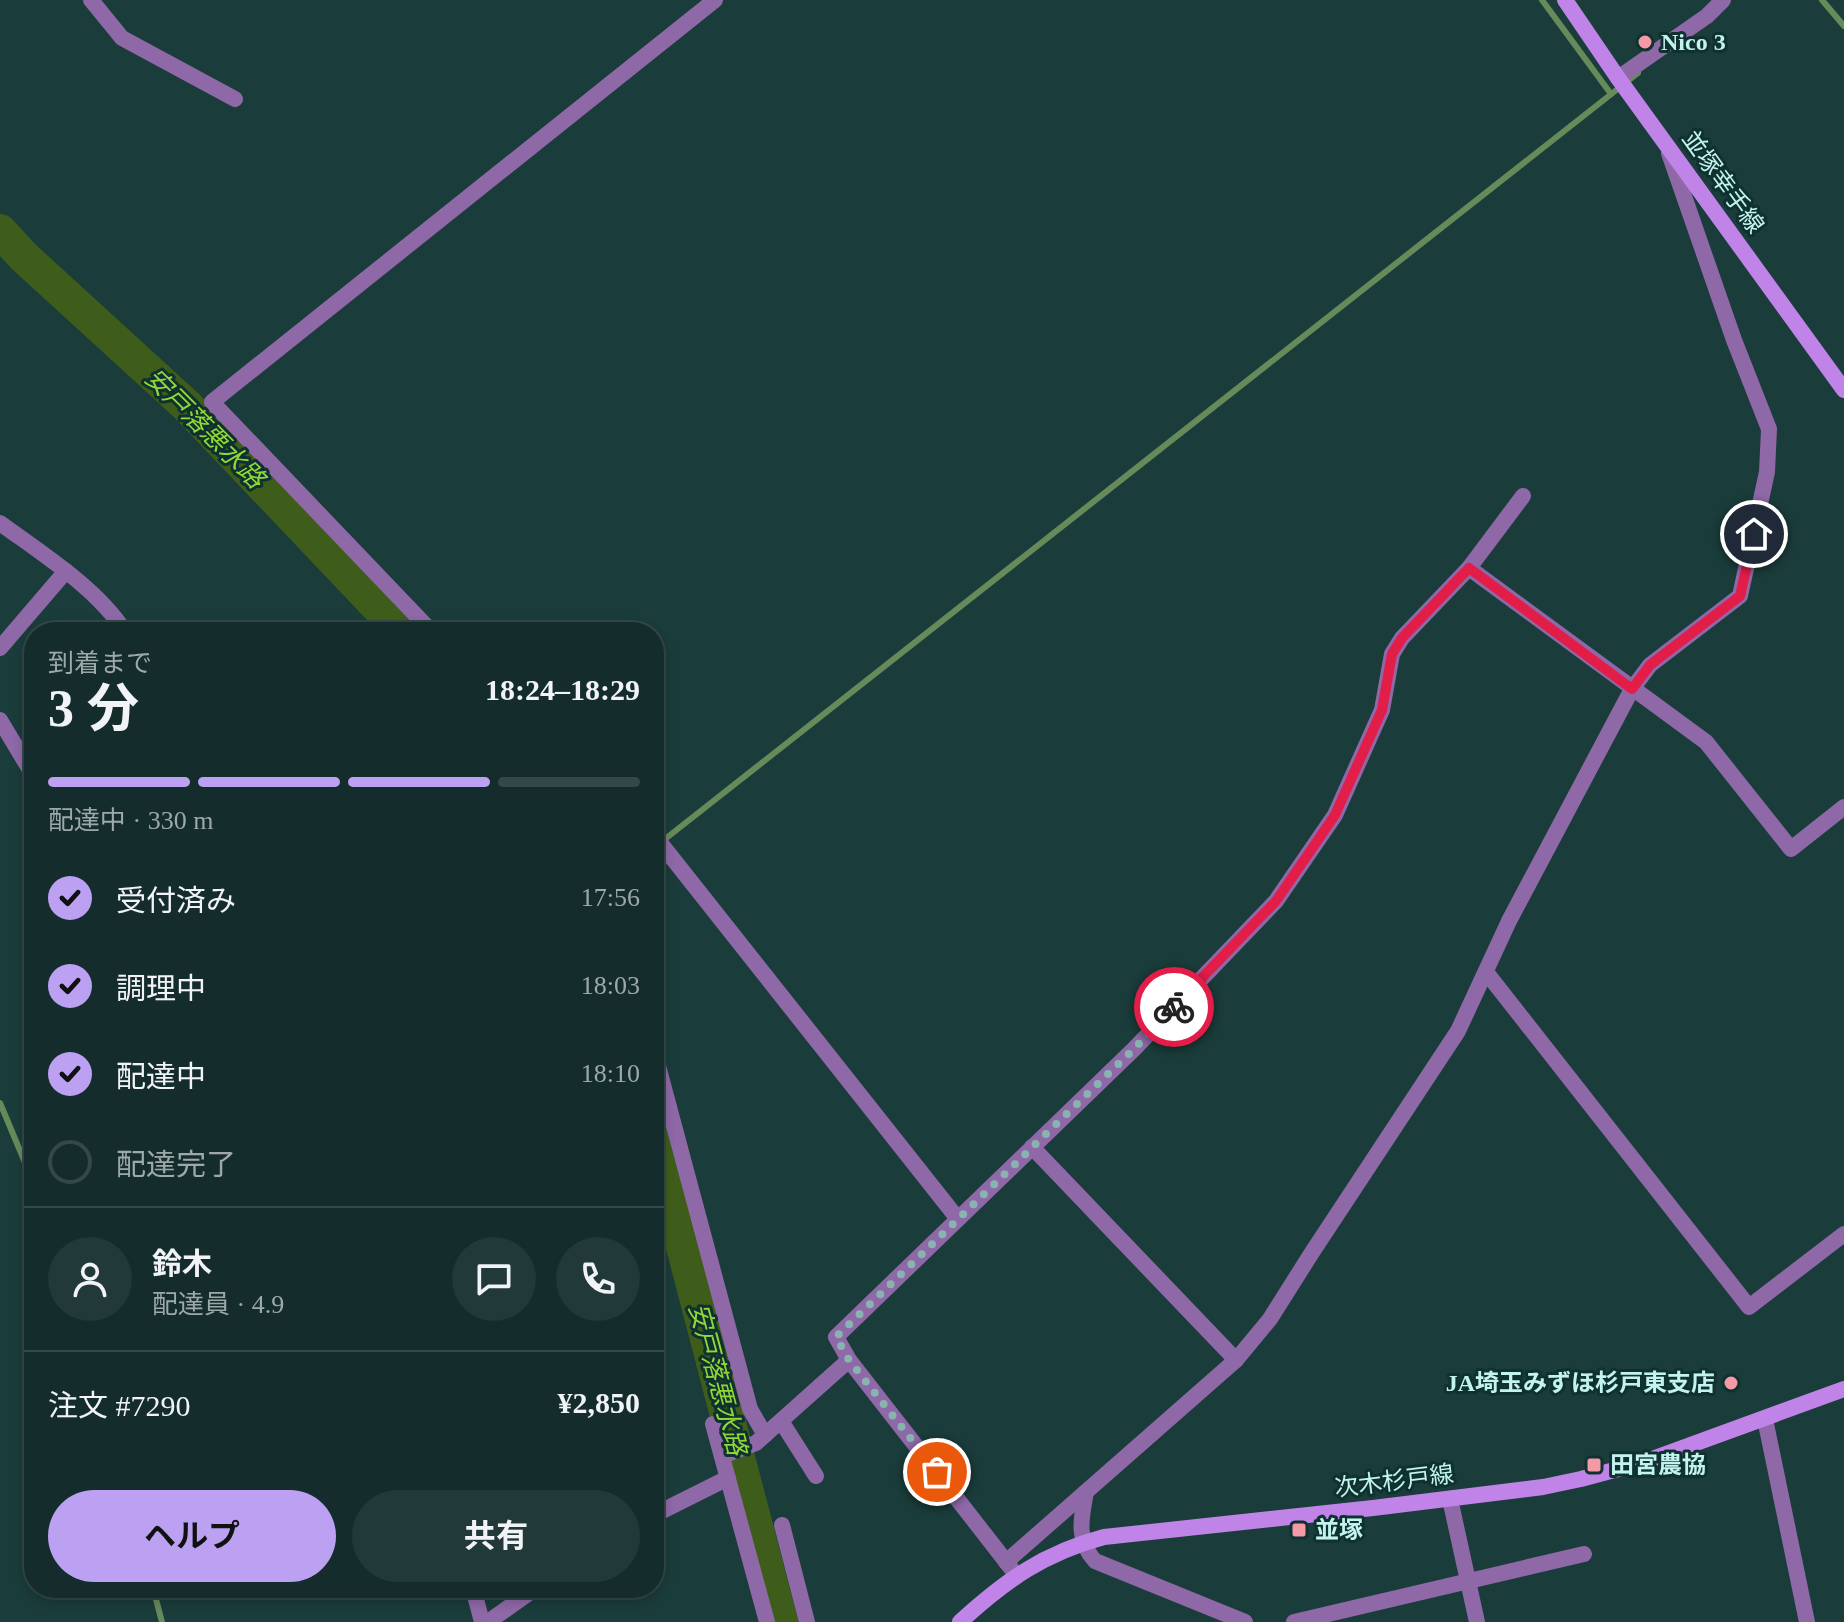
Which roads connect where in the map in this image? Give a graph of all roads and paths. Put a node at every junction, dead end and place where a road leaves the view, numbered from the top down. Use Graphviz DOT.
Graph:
graph roads {
  1 [pos="91,0"];
  2 [pos="715,0"];
  3 [pos="1565,0"];
  4 [pos="1723,0"];
  5 [pos="1618,78"];
  6 [pos="235,99"];
  7 [pos="1667,146"];
  8 [pos="1844,390"];
  9 [pos="1523,496"];
  10 [pos="0,523"];
  11 [pos="1469,568"];
  12 [pos="66,571"];
  13 [pos="118,622"];
  14 [pos="422,622"];
  15 [pos="0,648"];
  16 [pos="1632,689"];
  17 [pos="0,720"];
  18 [pos="24,760"];
  19 [pos="1844,807"];
  20 [pos="664,847"];
  21 [pos="1486,972"];
  22 [pos="664,1088"];
  23 [pos="1032,1147"];
  24 [pos="958,1219"];
  25 [pos="1844,1234"];
  26 [pos="849,1360"];
  27 [pos="1236,1360"];
  28 [pos="1844,1389"];
  29 [pos="1765,1419"];
  30 [pos="781,1421"];
  31 [pos="713,1424"];
  32 [pos="760,1439"];
  33 [pos="722,1456"];
  34 [pos="816,1476"];
  35 [pos="728,1478"];
  36 [pos="1086,1492"];
  37 [pos="1450,1499"];
  38 [pos="664,1510"];
  39 [pos="782,1525"];
  40 [pos="1083,1543"];
  41 [pos="1584,1554"];
  42 [pos="1012,1569"];
  43 [pos="1467,1581"];
  44 [pos="476,1598"];
  45 [pos="522,1598"];
  46 [pos="482,1622"];
  47 [pos="488,1622"];
  48 [pos="767,1622"];
  49 [pos="807,1622"];
  50 [pos="960,1622"];
  51 [pos="1245,1622"];
  52 [pos="1294,1622"];
  53 [pos="1477,1622"];
  54 [pos="1807,1622"];
  1 -- 6 [label="street"];
  2 -- 14 [label="street"];
  3 -- 5 [label="main road, 並塚幸手線"];
  4 -- 5 [label="street"];
  5 -- 7 [label="main road, 並塚幸手線"];
  7 -- 8 [label="main road, 並塚幸手線"];
  7 -- 16 [label="street"];
  9 -- 11 [label="street"];
  10 -- 12 [label="street"];
  11 -- 16 [label="street"];
  11 -- 23 [label="street"];
  12 -- 13 [label="street"];
  12 -- 15 [label="street"];
  16 -- 19 [label="street"];
  16 -- 21 [label="street"];
  17 -- 18 [label="street"];
  20 -- 24 [label="street"];
  21 -- 25 [label="street"];
  21 -- 27 [label="street"];
  22 -- 32 [label="street"];
  23 -- 24 [label="street"];
  23 -- 27 [label="street"];
  24 -- 26 [label="street"];
  26 -- 30 [label="street"];
  26 -- 42 [label="street"];
  27 -- 36 [label="street"];
  28 -- 29 [label="main road, 次木杉戸線"];
  29 -- 37 [label="main road, 次木杉戸線"];
  29 -- 54 [label="street"];
  30 -- 32 [label="street"];
  30 -- 34 [label="street"];
  31 -- 33 [label="street"];
  32 -- 33 [label="street"];
  33 -- 35 [label="street"];
  35 -- 38 [label="street"];
  35 -- 48 [label="street"];
  36 -- 40 [label="street"];
  36 -- 42 [label="street"];
  37 -- 40 [label="main road, 次木杉戸線"];
  37 -- 43 [label="street"];
  39 -- 49 [label="street"];
  40 -- 42 [label="main road, 次木杉戸線"];
  40 -- 51 [label="street"];
  41 -- 43 [label="street"];
  42 -- 50 [label="main road, 次木杉戸線"];
  43 -- 52 [label="street"];
  43 -- 53 [label="street"];
  44 -- 46 [label="street"];
  45 -- 47 [label="street"];
}
